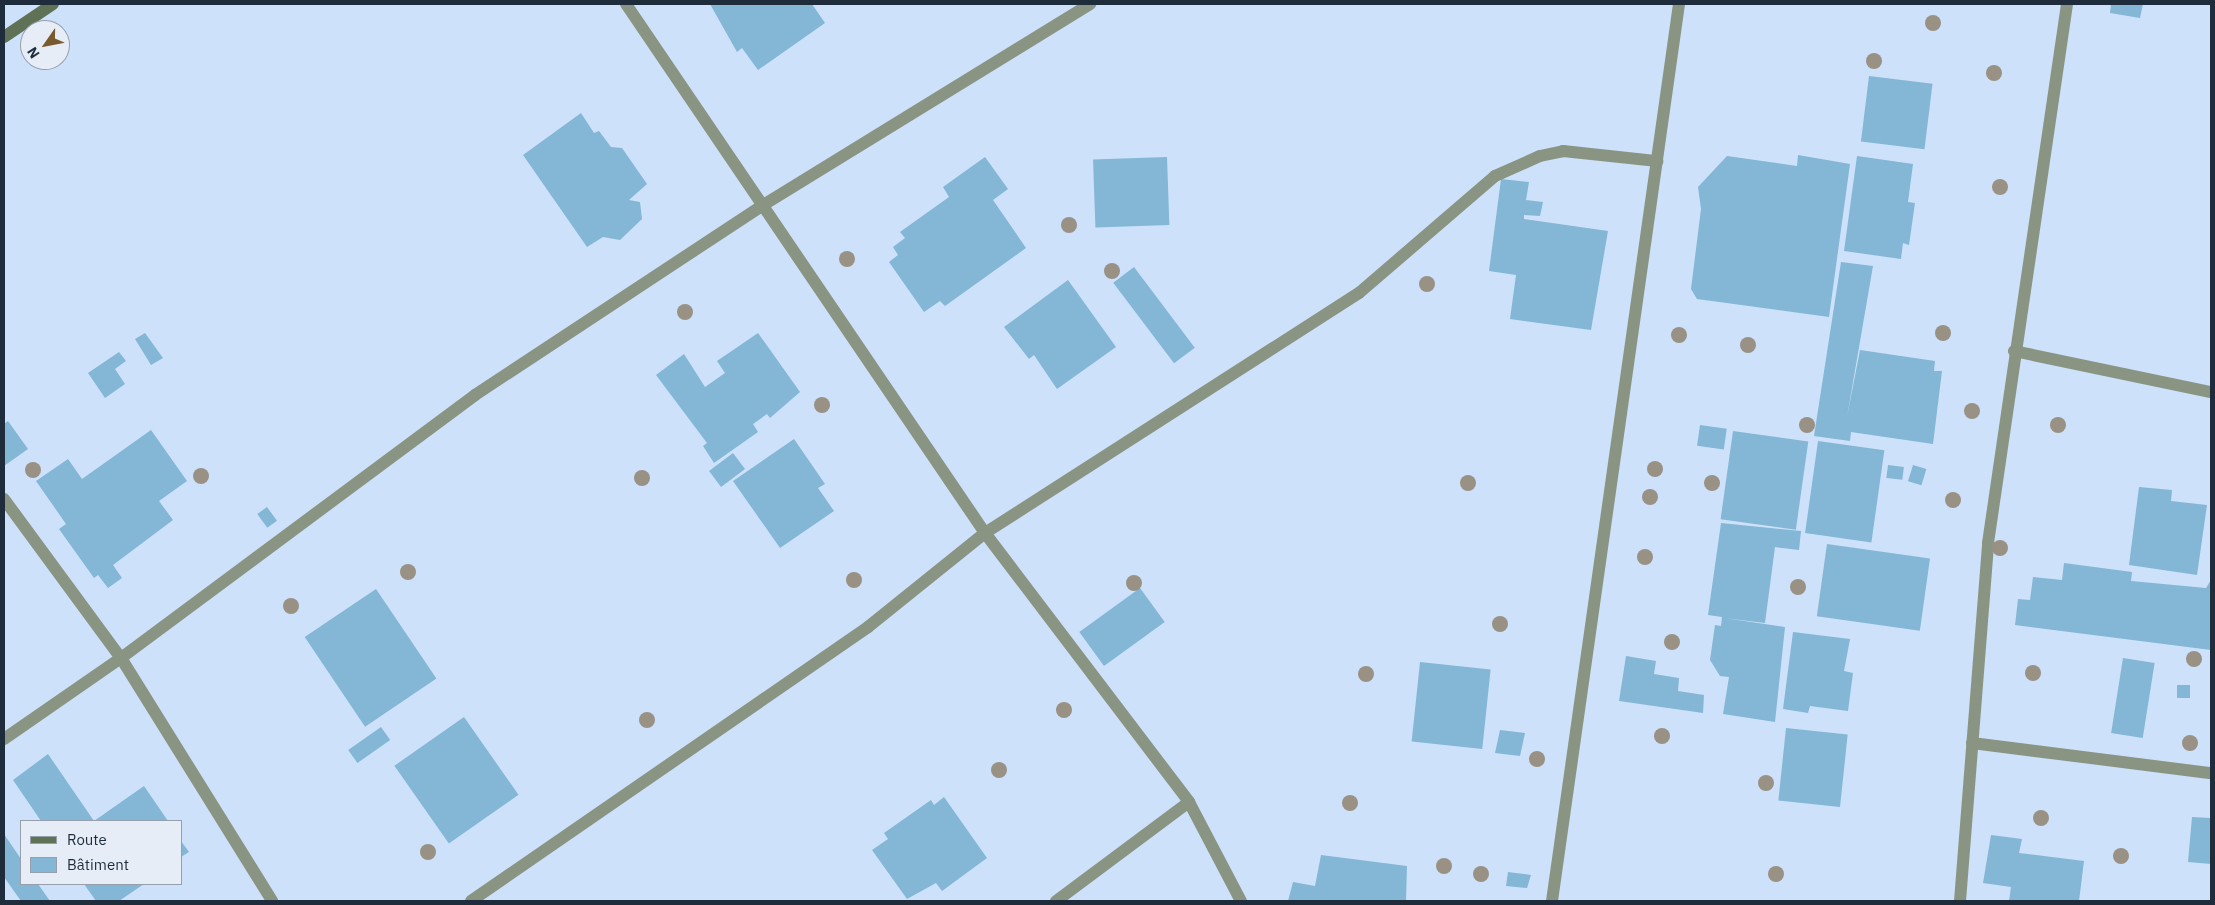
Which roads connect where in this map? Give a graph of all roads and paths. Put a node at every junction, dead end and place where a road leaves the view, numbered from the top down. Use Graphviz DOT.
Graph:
graph roads {
  1 [pos="53,4"];
  2 [pos="626,4"];
  3 [pos="1090,4"];
  4 [pos="1679,4"];
  5 [pos="2067,4"];
  6 [pos="4,37"];
  7 [pos="1657,161"];
  8 [pos="765,204"];
  9 [pos="2014,351"];
  10 [pos="2211,392"];
  11 [pos="4,499"];
  12 [pos="985,533"];
  13 [pos="121,658"];
  14 [pos="4,739"];
  15 [pos="1972,743"];
  16 [pos="2211,773"];
  17 [pos="1189,802"];
  18 [pos="272,901"];
  19 [pos="471,901"];
  20 [pos="1056,901"];
  21 [pos="1241,901"];
  22 [pos="1552,901"];
  23 [pos="1960,901"];
  1 -- 6 [label="main road"];
  2 -- 8 [label="street"];
  3 -- 8 [label="street"];
  4 -- 7 [label="street"];
  5 -- 9 [label="street"];
  7 -- 12 [label="street"];
  7 -- 22 [label="street"];
  8 -- 12 [label="street"];
  8 -- 13 [label="street"];
  9 -- 10 [label="street"];
  9 -- 15 [label="street"];
  11 -- 13 [label="street"];
  12 -- 17 [label="street"];
  12 -- 19 [label="street"];
  13 -- 14 [label="street"];
  13 -- 18 [label="street"];
  15 -- 16 [label="street"];
  15 -- 23 [label="street"];
  17 -- 20 [label="street"];
  17 -- 21 [label="street"];
}
